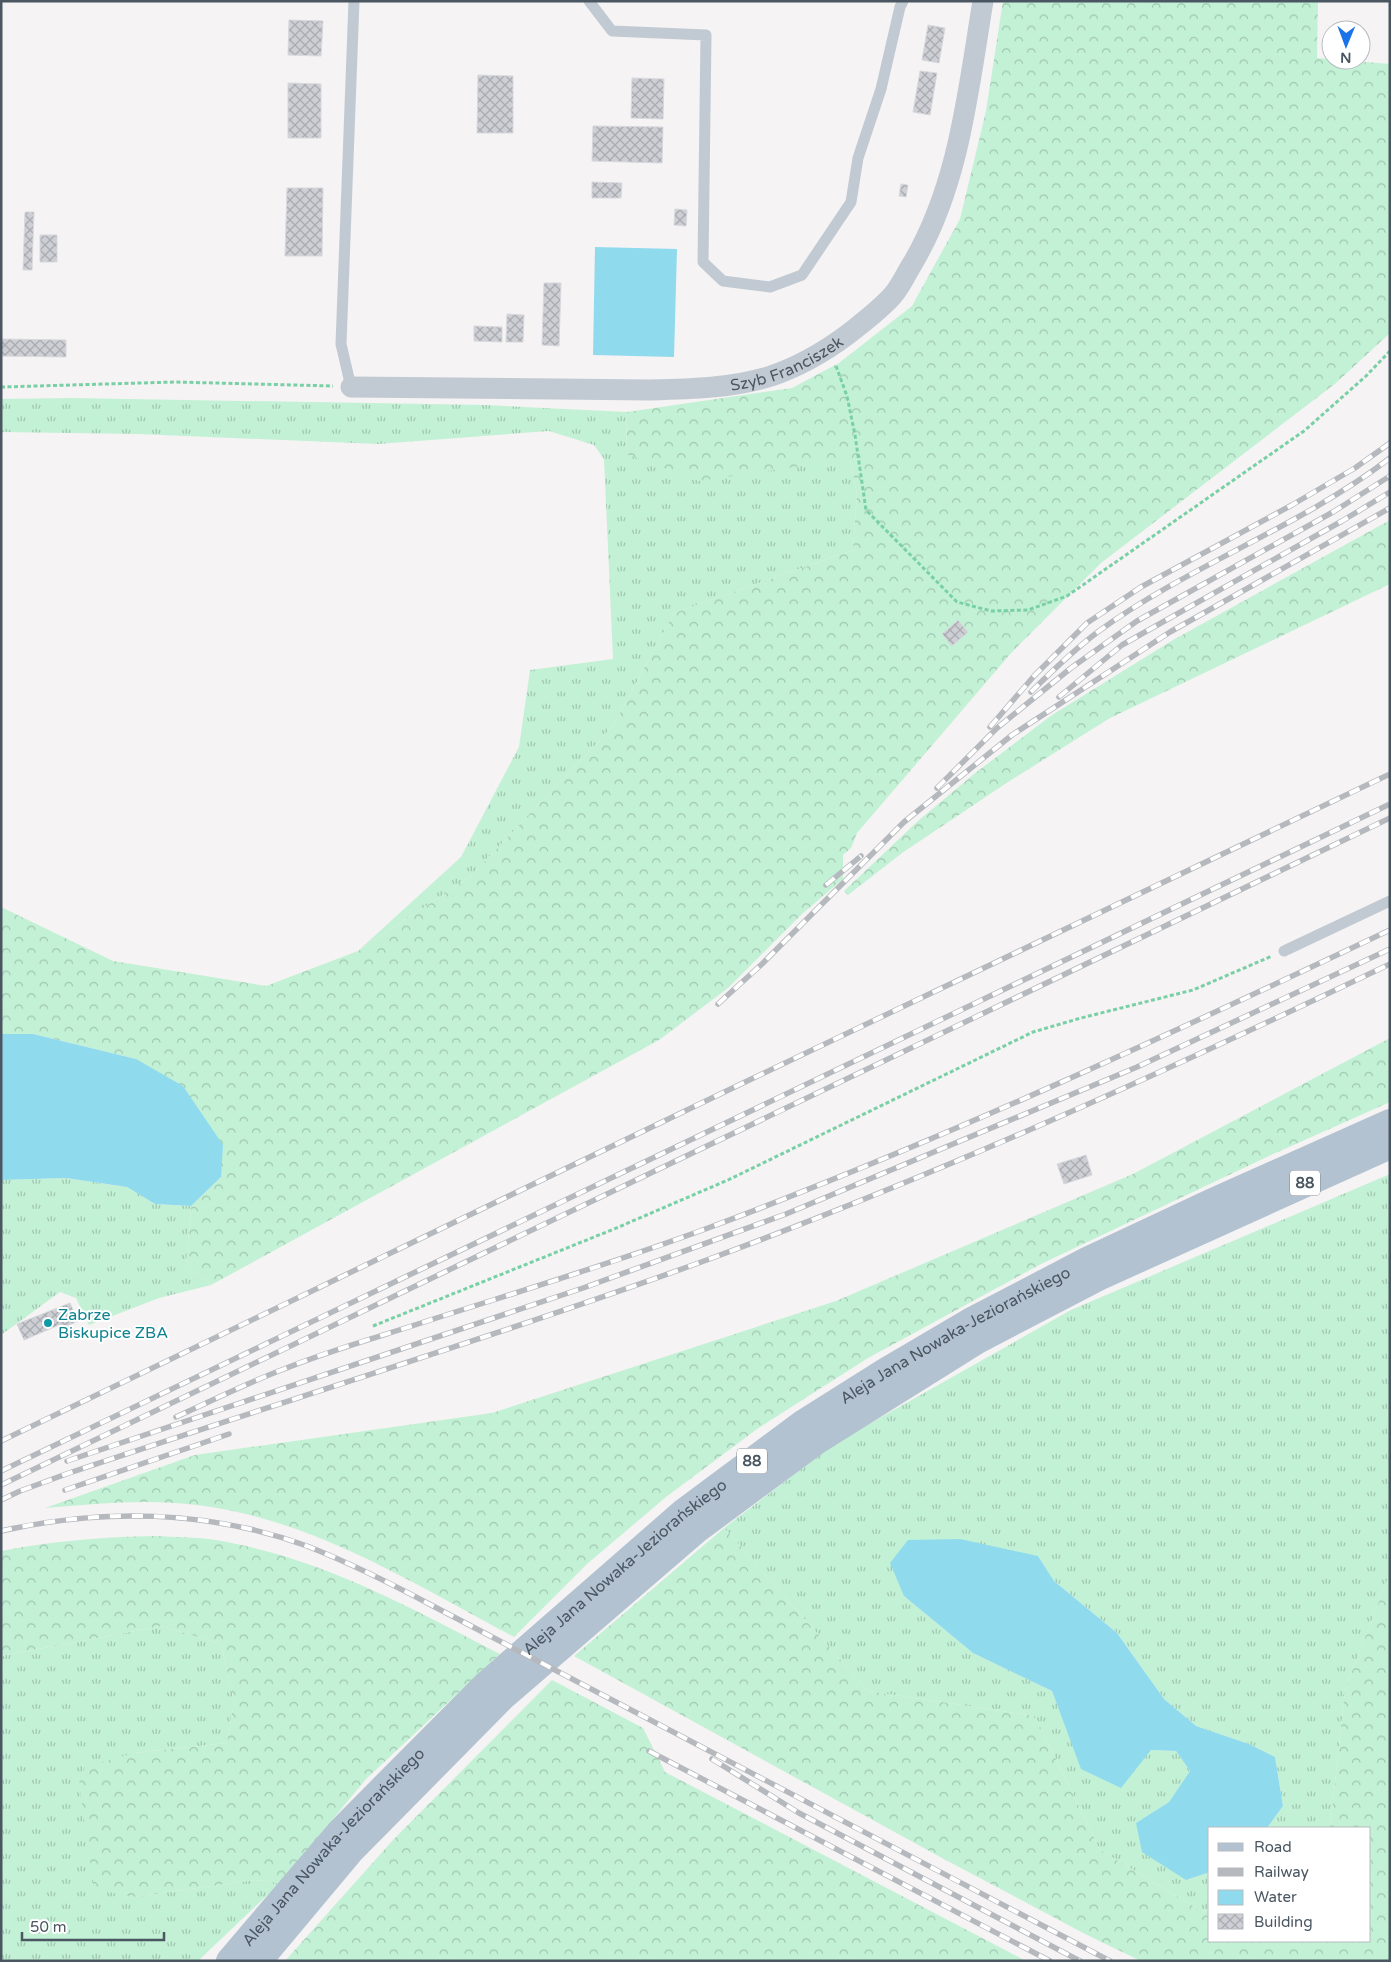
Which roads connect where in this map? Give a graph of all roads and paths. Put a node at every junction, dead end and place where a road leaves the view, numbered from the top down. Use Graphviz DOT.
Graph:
graph roads {
  1 [pos="354,1"];
  2 [pos="590,1"];
  3 [pos="903,1"];
  4 [pos="983,1"];
  5 [pos="826,350"];
  6 [pos="1390,351"];
  7 [pos="1,387"];
  8 [pos="350,387"];
  9 [pos="1390,901"];
  10 [pos="1284,951"];
  11 [pos="1390,1123"];
  12 [pos="1390,1145"];
  13 [pos="373,1326"];
  14 [pos="238,1958"];
  1 -- 8 [label="lane"];
  2 -- 3 [label="lane"];
  4 -- 5 [label="street, Szyb Franciszek"];
  5 -- 6 [label="path"];
  5 -- 8 [label="street, Szyb Franciszek"];
  7 -- 8 [label="path"];
  9 -- 10 [label="lane"];
  10 -- 13 [label="path"];
  11 -- 14 [label="main road, Aleja Jana Nowaka-Jeziorańskiego / 88"];
  12 -- 14 [label="main road, Aleja Jana Nowaka-Jeziorańskiego / 88"];
}
